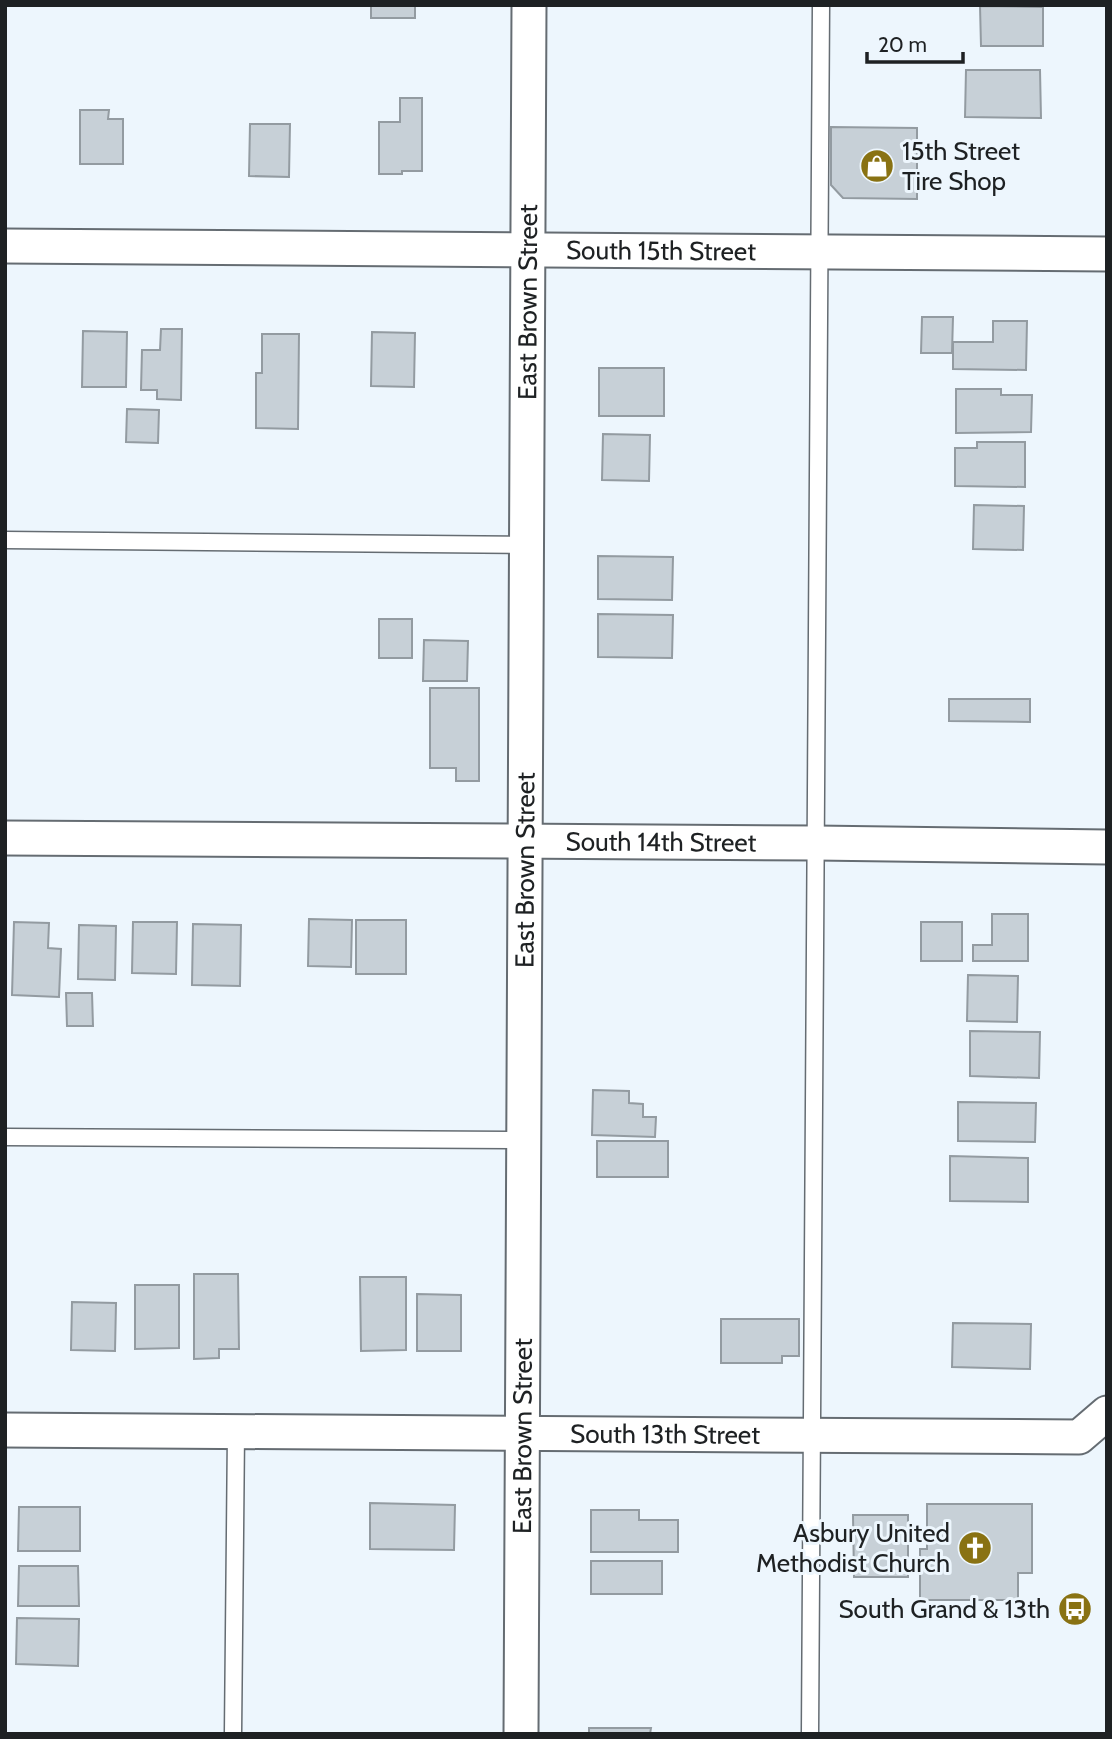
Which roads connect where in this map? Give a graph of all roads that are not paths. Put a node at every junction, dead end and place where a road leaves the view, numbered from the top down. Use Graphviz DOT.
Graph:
graph roads {
  1 [pos="529,5"];
  2 [pos="821,5"];
  3 [pos="5,246"];
  4 [pos="529,251"];
  5 [pos="819,253"];
  6 [pos="1107,254"];
  7 [pos="5,540"];
  8 [pos="528,545"];
  9 [pos="5,838"];
  10 [pos="526,842"];
  11 [pos="816,843"];
  12 [pos="1107,847"];
  13 [pos="5,1137"];
  14 [pos="524,1140"];
  15 [pos="1107,1413"];
  16 [pos="5,1430"];
  17 [pos="236,1432"];
  18 [pos="523,1434"];
  19 [pos="811,1435"];
  20 [pos="233,1734"];
  21 [pos="521,1734"];
  22 [pos="810,1734"];
  1 -- 4 [label="street, East Brown Street"];
  2 -- 5 [label="lane"];
  3 -- 4 [label="street, South 15th Street"];
  4 -- 5 [label="street, South 15th Street"];
  4 -- 8 [label="street, East Brown Street"];
  5 -- 6 [label="street, South 15th Street"];
  5 -- 11 [label="lane"];
  7 -- 8 [label="lane"];
  8 -- 10 [label="street, East Brown Street"];
  9 -- 10 [label="street, South 14th Street"];
  10 -- 11 [label="street, South 14th Street"];
  10 -- 14 [label="street, East Brown Street"];
  11 -- 12 [label="street, South 14th Street"];
  11 -- 19 [label="lane"];
  13 -- 14 [label="lane"];
  14 -- 18 [label="street, East Brown Street"];
  15 -- 19 [label="street, South 13th Street"];
  16 -- 17 [label="street, South 13th Street"];
  17 -- 18 [label="street, South 13th Street"];
  17 -- 20 [label="lane"];
  18 -- 19 [label="street, South 13th Street"];
  18 -- 21 [label="street, East Brown Street"];
  19 -- 22 [label="lane"];
}
